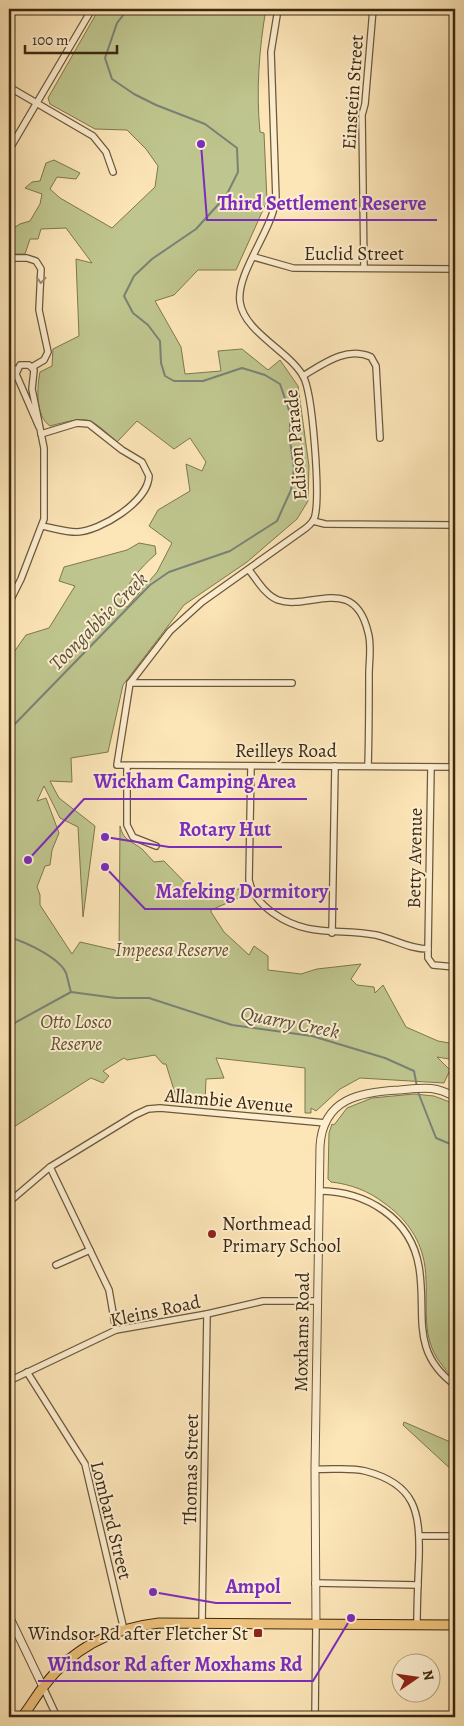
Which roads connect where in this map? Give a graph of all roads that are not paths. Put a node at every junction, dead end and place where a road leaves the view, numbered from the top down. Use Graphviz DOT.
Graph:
graph roads {
  1 [pos="92,9"];
  2 [pos="278,9"];
  3 [pos="373,9"];
  4 [pos="9,87"];
  5 [pos="36,102"];
  6 [pos="9,150"];
  7 [pos="113,172"];
  8 [pos="254,256"];
  9 [pos="9,258"];
  10 [pos="364,268"];
  11 [pos="455,269"];
  12 [pos="9,365"];
  13 [pos="32,367"];
  14 [pos="16,370"];
  15 [pos="303,376"];
  16 [pos="455,392"];
  17 [pos="40,430"];
  18 [pos="380,438"];
  19 [pos="455,485"];
  20 [pos="313,521"];
  21 [pos="455,525"];
  22 [pos="42,526"];
  23 [pos="249,570"];
  24 [pos="9,603"];
  25 [pos="130,683"];
  26 [pos="292,683"];
  27 [pos="455,687"];
  28 [pos="118,765"];
  29 [pos="127,766"];
  30 [pos="251,766"];
  31 [pos="335,766"];
  32 [pos="368,766"];
  33 [pos="431,767"];
  34 [pos="454,767"];
  35 [pos="156,846"];
  36 [pos="332,932"];
  37 [pos="428,949"];
  38 [pos="455,967"];
  39 [pos="455,1097"];
  40 [pos="326,1123"];
  41 [pos="50,1167"];
  42 [pos="319,1191"];
  43 [pos="9,1202"];
  44 [pos="90,1250"];
  45 [pos="56,1266"];
  46 [pos="317,1301"];
  47 [pos="207,1314"];
  48 [pos="116,1330"];
  49 [pos="27,1372"];
  50 [pos="9,1380"];
  51 [pos="455,1385"];
  52 [pos="315,1470"];
  53 [pos="420,1536"];
  54 [pos="455,1536"];
  55 [pos="315,1583"];
  56 [pos="418,1585"];
  57 [pos="9,1616"];
  58 [pos="202,1623"];
  59 [pos="418,1624"];
  60 [pos="455,1625"];
  61 [pos="316,1626"];
  62 [pos="124,1630"];
  63 [pos="43,1687"];
  64 [pos="14,1717"];
  65 [pos="22,1717"];
  66 [pos="57,1717"];
  67 [pos="315,1717"];
  1 -- 5 [label="street"];
  2 -- 8 [label="street, Edison Parade"];
  3 -- 10 [label="street, Einstein Street"];
  4 -- 5 [label="street"];
  5 -- 6 [label="street"];
  5 -- 7 [label="street"];
  8 -- 10 [label="street, Euclid Street"];
  8 -- 15 [label="street, Edison Parade"];
  9 -- 13 [label="street, one-way"];
  10 -- 11 [label="street, Euclid Street"];
  12 -- 14 [label="street"];
  13 -- 14 [label="street"];
  13 -- 17 [label="street"];
  14 -- 17 [label="street"];
  15 -- 18 [label="street"];
  15 -- 20 [label="street, Edison Parade"];
  16 -- 19 [label="street"];
  17 -- 22 [label="street"];
  17 -- 22 [label="street"];
  19 -- 21 [label="street"];
  20 -- 21 [label="street"];
  20 -- 23 [label="street, Edison Parade"];
  21 -- 27 [label="street"];
  22 -- 24 [label="street"];
  23 -- 25 [label="street, Edison Parade"];
  23 -- 32 [label="street"];
  25 -- 26 [label="street"];
  25 -- 28 [label="street, Edison Parade"];
  27 -- 34 [label="street"];
  28 -- 29 [label="street, Reilleys Road"];
  29 -- 30 [label="street, Reilleys Road"];
  29 -- 35 [label="street"];
  30 -- 31 [label="street, Reilleys Road"];
  30 -- 36 [label="street"];
  31 -- 32 [label="street, Reilleys Road"];
  31 -- 36 [label="street"];
  32 -- 33 [label="street, Reilleys Road"];
  33 -- 34 [label="street, Reilleys Road"];
  33 -- 37 [label="street, Betty Avenue"];
  36 -- 37 [label="street"];
  37 -- 38 [label="street"];
  39 -- 40 [label="street, Moxhams Road"];
  40 -- 41 [label="street, Allambie Avenue"];
  40 -- 42 [label="street, Moxhams Road"];
  41 -- 43 [label="street, Allambie Avenue"];
  41 -- 44 [label="street"];
  42 -- 46 [label="street, Moxhams Road"];
  42 -- 51 [label="street"];
  44 -- 45 [label="street"];
  44 -- 48 [label="street"];
  46 -- 47 [label="street, Kleins Road"];
  46 -- 52 [label="street, Moxhams Road"];
  47 -- 48 [label="street, Kleins Road"];
  47 -- 58 [label="street, Thomas Street"];
  48 -- 49 [label="street, Kleins Road"];
  49 -- 50 [label="street, Kleins Road"];
  49 -- 62 [label="street, Lombard Street"];
  52 -- 53 [label="street"];
  52 -- 55 [label="street, Moxhams Road"];
  53 -- 54 [label="street"];
  53 -- 56 [label="street"];
  55 -- 56 [label="street"];
  55 -- 61 [label="street, Moxhams Road"];
  56 -- 59 [label="street"];
  57 -- 63 [label="street"];
  58 -- 61 [label="main road"];
  58 -- 62 [label="main road"];
  59 -- 60 [label="main road"];
  59 -- 61 [label="main road"];
  61 -- 67 [label="street"];
  62 -- 63 [label="main road"];
  63 -- 64 [label="main road"];
  63 -- 65 [label="main road"];
  63 -- 66 [label="street"];
}
